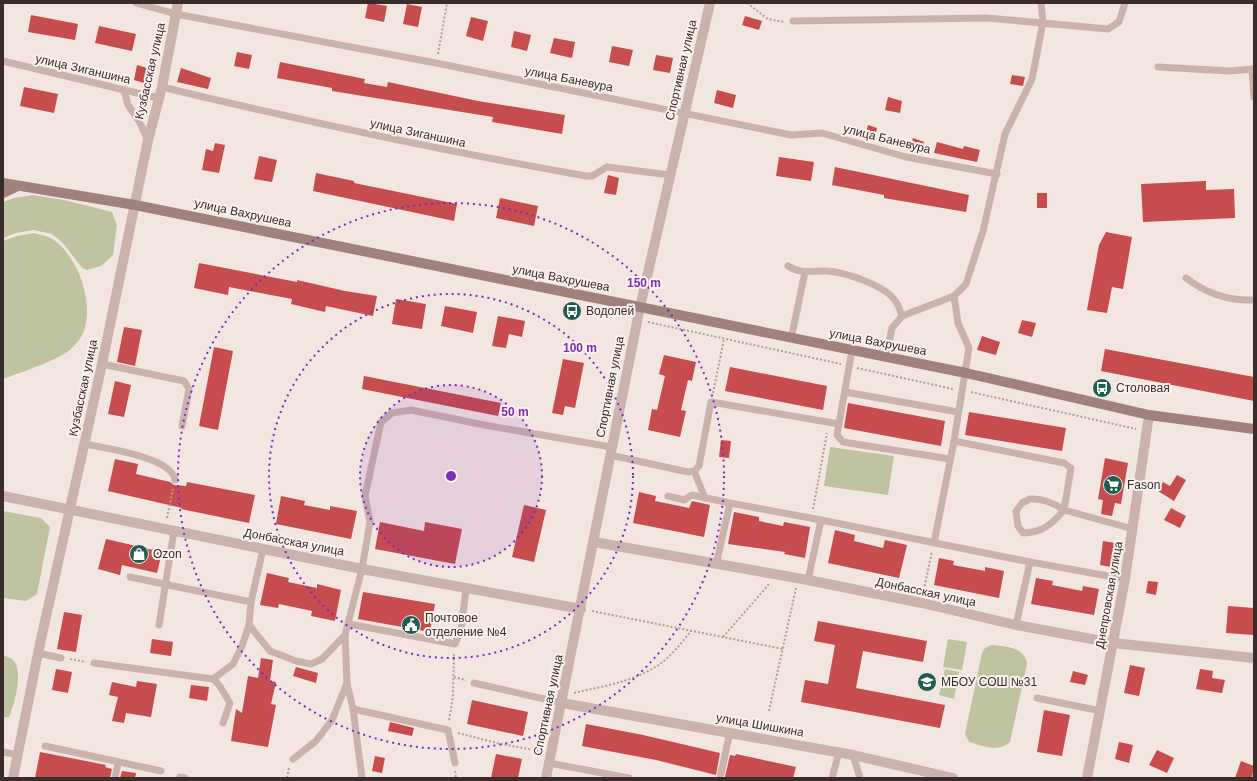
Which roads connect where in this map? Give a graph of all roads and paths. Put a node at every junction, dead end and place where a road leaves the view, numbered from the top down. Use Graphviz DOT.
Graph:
graph roads {
  1 [pos="136,3"];
  2 [pos="178,3"];
  3 [pos="447,3"];
  4 [pos="710,3"];
  5 [pos="746,3"];
  6 [pos="1041,3"];
  7 [pos="1125,3"];
  8 [pos="176,14"];
  9 [pos="793,21"];
  10 [pos="1043,22"];
  11 [pos="3,61"];
  12 [pos="436,63"];
  13 [pos="1158,67"];
  14 [pos="1253,69"];
  15 [pos="162,87"];
  16 [pos="124,90"];
  17 [pos="1254,97"];
  18 [pos="158,98"];
  19 [pos="684,113"];
  20 [pos="148,140"];
  21 [pos="670,174"];
  22 [pos="997,174"];
  23 [pos="3,183"];
  24 [pos="18,186"];
  25 [pos="3,193"];
  26 [pos="135,205"];
  27 [pos="788,266"];
  28 [pos="805,272"];
  29 [pos="1186,278"];
  30 [pos="954,296"];
  31 [pos="1254,300"];
  32 [pos="640,307"];
  33 [pos="902,316"];
  34 [pos="637,320"];
  35 [pos="727,326"];
  36 [pos="724,339"];
  37 [pos="791,339"];
  38 [pos="852,350"];
  39 [pos="886,357"];
  40 [pos="102,364"];
  41 [pos="850,366"];
  42 [pos="966,373"];
  43 [pos="962,391"];
  44 [pos="845,392"];
  45 [pos="712,402"];
  46 [pos="958,412"];
  47 [pos="1149,415"];
  48 [pos="829,422"];
  49 [pos="838,424"];
  50 [pos="182,426"];
  51 [pos="1254,429"];
  52 [pos="1147,431"];
  53 [pos="954,441"];
  54 [pos="85,444"];
  55 [pos="611,451"];
  56 [pos="950,459"];
  57 [pos="694,471"];
  58 [pos="175,480"];
  59 [pos="3,496"];
  60 [pos="668,496"];
  61 [pos="705,498"];
  62 [pos="730,502"];
  63 [pos="70,509"];
  64 [pos="1064,510"];
  65 [pos="812,518"];
  66 [pos="821,520"];
  67 [pos="1133,529"];
  68 [pos="169,530"];
  69 [pos="594,542"];
  70 [pos="934,543"];
  71 [pos="263,549"];
  72 [pos="1030,562"];
  73 [pos="716,565"];
  74 [pos="362,569"];
  75 [pos="778,575"];
  76 [pos="130,577"];
  77 [pos="1125,579"];
  78 [pos="803,580"];
  79 [pos="164,584"];
  80 [pos="466,589"];
  81 [pos="251,602"];
  82 [pos="922,603"];
  83 [pos="581,609"];
  84 [pos="349,624"];
  85 [pos="159,625"];
  86 [pos="249,625"];
  87 [pos="1016,625"];
  88 [pos="691,631"];
  89 [pos="345,635"];
  90 [pos="723,637"];
  91 [pos="1113,643"];
  92 [pos="455,644"];
  93 [pos="783,649"];
  94 [pos="38,653"];
  95 [pos="61,658"];
  96 [pos="1254,658"];
  97 [pos="94,663"];
  98 [pos="213,679"];
  99 [pos="347,683"];
  100 [pos="474,683"];
  101 [pos="1037,698"];
  102 [pos="562,699"];
  103 [pos="353,709"];
  104 [pos="769,711"];
  105 [pos="1101,711"];
  106 [pos="223,723"];
  107 [pos="448,730"];
  108 [pos="730,732"];
  109 [pos="45,746"];
  110 [pos="3,752"];
  111 [pos="839,752"];
  112 [pos="18,755"];
  113 [pos="853,755"];
  114 [pos="550,758"];
  115 [pos="293,759"];
  116 [pos="118,763"];
  117 [pos="455,763"];
  118 [pos="161,771"];
  119 [pos="609,776"];
  120 [pos="13,778"];
  121 [pos="115,778"];
  122 [pos="362,778"];
  123 [pos="546,778"];
  124 [pos="629,778"];
  125 [pos="720,778"];
  126 [pos="832,778"];
  127 [pos="860,778"];
  128 [pos="949,778"];
  129 [pos="1087,778"];
  1 -- 8 [label="lane, улица Баневура"];
  2 -- 8 [label="street, Кузбасская улица"];
  3 -- 12 [label="path"];
  4 -- 19 [label="street, Спортивная улица"];
  5 -- 9 [label="path"];
  6 -- 10 [label="lane"];
  7 -- 10 [label="lane"];
  8 -- 12 [label="lane, улица Баневура"];
  8 -- 15 [label="street, Кузбасская улица"];
  9 -- 10 [label="lane"];
  10 -- 22 [label="lane"];
  11 -- 16 [label="lane, улица Зиганшина"];
  12 -- 19 [label="lane, улица Баневура"];
  13 -- 14 [label="lane"];
  14 -- 17 [label="lane"];
  15 -- 18 [label="street, Кузбасская улица"];
  15 -- 21 [label="lane, улица Зиганшина"];
  16 -- 18 [label="lane, улица Зиганшина"];
  16 -- 20 [label="lane"];
  18 -- 20 [label="street, Кузбасская улица"];
  19 -- 21 [label="street, Спортивная улица"];
  19 -- 22 [label="lane, улица Баневура"];
  20 -- 26 [label="street, Кузбасская улица"];
  21 -- 32 [label="street, Спортивная улица"];
  22 -- 30 [label="lane"];
  23 -- 24 [label="main road, улица Вахрушева"];
  24 -- 25 [label="main road"];
  24 -- 26 [label="main road, улица Вахрушева"];
  26 -- 32 [label="main road, улица Вахрушева"];
  26 -- 40 [label="street, Кузбасская улица"];
  27 -- 28 [label="lane"];
  28 -- 33 [label="lane"];
  28 -- 37 [label="lane"];
  29 -- 31 [label="lane"];
  30 -- 33 [label="lane"];
  30 -- 42 [label="lane"];
  32 -- 34 [label="street, Спортивная улица"];
  32 -- 35 [label="main road, улица Вахрушева"];
  33 -- 39 [label="lane"];
  34 -- 36 [label="path"];
  34 -- 55 [label="street, Спортивная улица"];
  35 -- 36 [label="path"];
  35 -- 37 [label="main road, улица Вахрушева"];
  36 -- 41 [label="path"];
  36 -- 45 [label="path"];
  37 -- 38 [label="main road, улица Вахрушева"];
  38 -- 39 [label="main road, улица Вахрушева"];
  38 -- 41 [label="lane"];
  39 -- 42 [label="main road, улица Вахрушева"];
  40 -- 50 [label="lane"];
  40 -- 54 [label="street, Кузбасская улица"];
  41 -- 43 [label="path"];
  41 -- 44 [label="lane"];
  42 -- 43 [label="lane"];
  42 -- 47 [label="main road, улица Вахрушева"];
  43 -- 46 [label="lane"];
  43 -- 52 [label="path"];
  44 -- 46 [label="lane"];
  44 -- 49 [label="lane"];
  45 -- 48 [label="lane"];
  45 -- 57 [label="lane"];
  46 -- 53 [label="lane"];
  47 -- 51 [label="main road, улица Вахрушева"];
  47 -- 52 [label="street, Днепровская улица"];
  48 -- 49 [label="lane"];
  48 -- 65 [label="path"];
  49 -- 56 [label="lane"];
  52 -- 67 [label="street, Днепровская улица"];
  53 -- 56 [label="lane"];
  53 -- 64 [label="lane"];
  54 -- 58 [label="lane"];
  54 -- 63 [label="street, Кузбасская улица"];
  55 -- 57 [label="lane"];
  55 -- 69 [label="street, Спортивная улица"];
  55 -- 74 [label="lane"];
  56 -- 70 [label="lane"];
  57 -- 61 [label="lane"];
  58 -- 68 [label="path"];
  59 -- 63 [label="street, Донбасская улица"];
  60 -- 61 [label="lane"];
  61 -- 62 [label="lane"];
  62 -- 65 [label="lane"];
  62 -- 73 [label="lane"];
  63 -- 68 [label="street, Донбасская улица"];
  63 -- 94 [label="street, Кузбасская улица"];
  64 -- 64 [label="lane"];
  64 -- 67 [label="lane"];
  65 -- 66 [label="lane"];
  66 -- 70 [label="lane"];
  66 -- 78 [label="lane"];
  67 -- 77 [label="street, Днепровская улица"];
  68 -- 71 [label="street, Донбасская улица"];
  68 -- 79 [label="lane"];
  69 -- 73 [label="street, Донбасская улица"];
  69 -- 83 [label="street, Спортивная улица"];
  70 -- 72 [label="lane"];
  70 -- 82 [label="path"];
  71 -- 74 [label="street, Донбасская улица"];
  71 -- 81 [label="lane"];
  72 -- 77 [label="lane"];
  72 -- 87 [label="lane"];
  73 -- 75 [label="street, Донбасская улица"];
  74 -- 80 [label="street, Донбасская улица"];
  74 -- 84 [label="lane"];
  75 -- 78 [label="street, Донбасская улица"];
  75 -- 90 [label="path"];
  76 -- 79 [label="lane"];
  77 -- 91 [label="street, Днепровская улица"];
  78 -- 82 [label="street, Донбасская улица"];
  78 -- 93 [label="path"];
  79 -- 81 [label="lane"];
  79 -- 85 [label="lane"];
  80 -- 83 [label="street, Донбасская улица"];
  80 -- 92 [label="lane"];
  81 -- 86 [label="lane"];
  82 -- 87 [label="street, Донбасская улица"];
  83 -- 88 [label="path"];
  83 -- 102 [label="street, Спортивная улица"];
  84 -- 89 [label="lane"];
  84 -- 92 [label="lane"];
  86 -- 89 [label="lane"];
  86 -- 98 [label="lane"];
  87 -- 91 [label="street, Донбасская улица"];
  88 -- 90 [label="path"];
  88 -- 102 [label="path"];
  89 -- 99 [label="lane"];
  90 -- 93 [label="path"];
  91 -- 96 [label="street, Донбасская улица"];
  91 -- 105 [label="street, Днепровская улица"];
  92 -- 107 [label="path"];
  93 -- 104 [label="path"];
  94 -- 95 [label="lane"];
  94 -- 112 [label="street, Кузбасская улица"];
  95 -- 97 [label="path"];
  97 -- 98 [label="lane"];
  98 -- 106 [label="lane"];
  99 -- 103 [label="lane"];
  99 -- 115 [label="lane"];
  100 -- 102 [label="lane"];
  101 -- 105 [label="lane"];
  102 -- 108 [label="street, улица Шишкина"];
  102 -- 114 [label="street, Спортивная улица"];
  103 -- 107 [label="lane"];
  103 -- 122 [label="lane"];
  105 -- 129 [label="street, Днепровская улица"];
  107 -- 114 [label="path"];
  107 -- 117 [label="lane"];
  108 -- 111 [label="street, улица Шишкина"];
  108 -- 125 [label="lane"];
  109 -- 116 [label="lane"];
  110 -- 112 [label="lane"];
  111 -- 113 [label="street, улица Шишкина"];
  111 -- 126 [label="lane"];
  112 -- 120 [label="street, Кузбасская улица"];
  113 -- 127 [label="lane"];
  113 -- 128 [label="street, улица Шишкина"];
  114 -- 119 [label="lane"];
  114 -- 123 [label="street, Спортивная улица"];
  116 -- 118 [label="lane"];
  116 -- 121 [label="lane"];
  119 -- 124 [label="lane"];
}
